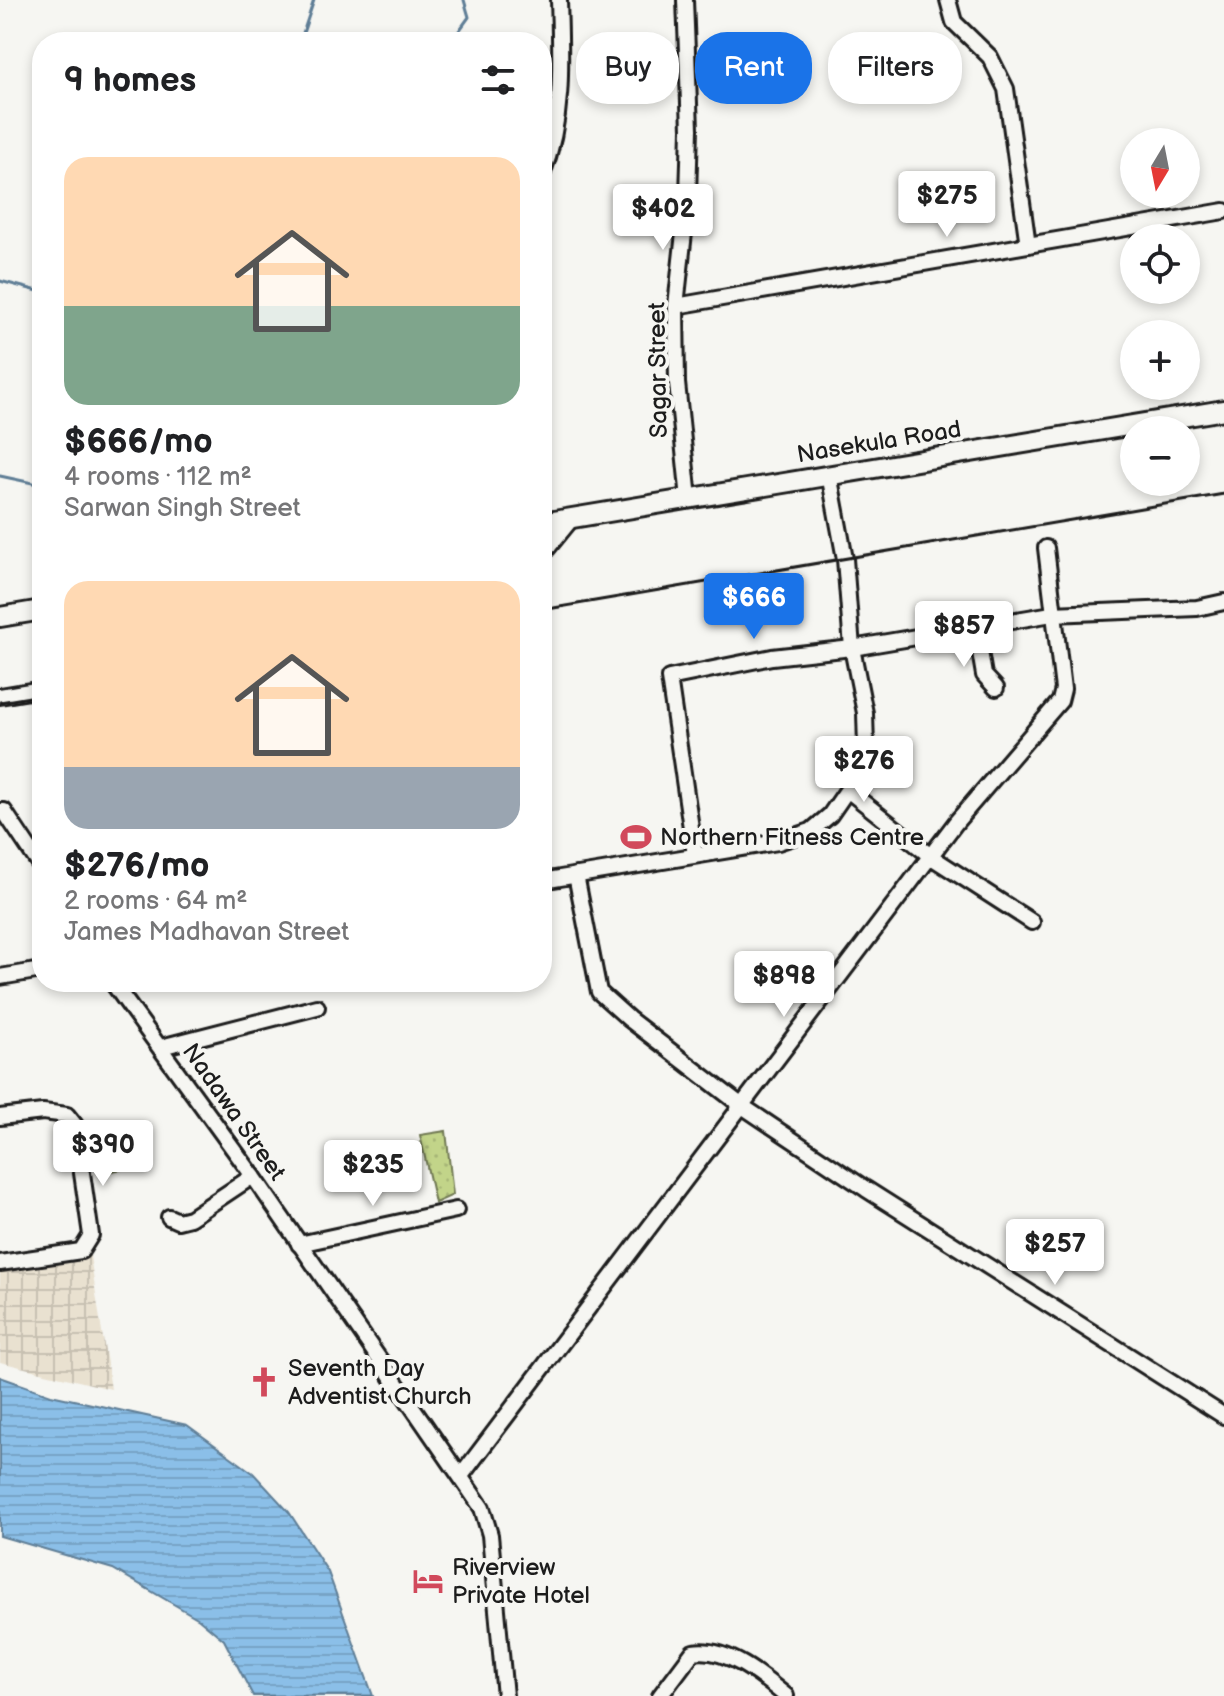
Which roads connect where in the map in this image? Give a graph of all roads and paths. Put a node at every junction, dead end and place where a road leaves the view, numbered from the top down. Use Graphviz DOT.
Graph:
graph roads {
  1 [pos="559,0"];
  2 [pos="685,0"];
  3 [pos="948,0"];
  4 [pos="552,143"];
  5 [pos="1224,211"];
  6 [pos="1028,245"];
  7 [pos="676,306"];
  8 [pos="1224,410"];
  9 [pos="829,474"];
  10 [pos="689,499"];
  11 [pos="573,517"];
  12 [pos="552,521"];
  13 [pos="552,543"];
  14 [pos="1046,548"];
  15 [pos="1224,602"];
  16 [pos="32,612"];
  17 [pos="1052,614"];
  18 [pos="0,617"];
  19 [pos="976,628"];
  20 [pos="852,648"];
  21 [pos="996,688"];
  22 [pos="32,691"];
  23 [pos="0,696"];
  24 [pos="850,792"];
  25 [pos="0,811"];
  26 [pos="32,853"];
  27 [pos="695,855"];
  28 [pos="933,858"];
  29 [pos="576,875"];
  30 [pos="552,879"];
  31 [pos="1032,922"];
  32 [pos="32,972"];
  33 [pos="0,977"];
  34 [pos="120,992"];
  35 [pos="317,1007"];
  36 [pos="161,1047"];
  37 [pos="742,1106"];
  38 [pos="0,1117"];
  39 [pos="253,1176"];
  40 [pos="456,1210"];
  41 [pos="169,1217"];
  42 [pos="299,1244"];
  43 [pos="0,1263"];
  44 [pos="1224,1416"];
  45 [pos="461,1476"];
  46 [pos="505,1696"];
  47 [pos="660,1696"];
  48 [pos="786,1696"];
  1 -- 4 [label="street"];
  2 -- 7 [label="street, Sagar Street"];
  3 -- 6 [label="street"];
  5 -- 6 [label="street"];
  6 -- 7 [label="street"];
  7 -- 10 [label="street, Sagar Street"];
  8 -- 9 [label="main road, Nasekula Road"];
  9 -- 10 [label="main road, Nasekula Road"];
  9 -- 20 [label="street"];
  10 -- 11 [label="main road, Nasekula Road"];
  11 -- 12 [label="main road, Nasekula Road"];
  11 -- 13 [label="street"];
  14 -- 17 [label="street"];
  15 -- 17 [label="street"];
  16 -- 18 [label="main road"];
  17 -- 19 [label="street"];
  17 -- 28 [label="street"];
  19 -- 20 [label="street"];
  19 -- 21 [label="street"];
  20 -- 24 [label="street"];
  20 -- 27 [label="street"];
  22 -- 23 [label="street"];
  24 -- 27 [label="street"];
  24 -- 28 [label="street"];
  25 -- 26 [label="street"];
  27 -- 29 [label="street"];
  28 -- 31 [label="street"];
  28 -- 37 [label="street"];
  29 -- 30 [label="street"];
  29 -- 37 [label="street"];
  32 -- 33 [label="street"];
  34 -- 36 [label="street, Nadawa Street"];
  35 -- 36 [label="street"];
  36 -- 39 [label="street, Nadawa Street"];
  37 -- 44 [label="street"];
  37 -- 45 [label="street"];
  38 -- 43 [label="street"];
  39 -- 41 [label="street"];
  39 -- 42 [label="street, Nadawa Street"];
  40 -- 42 [label="street"];
  42 -- 45 [label="street, Nadawa Street"];
  45 -- 46 [label="street, Nadawa Street"];
  47 -- 48 [label="street"];
}
